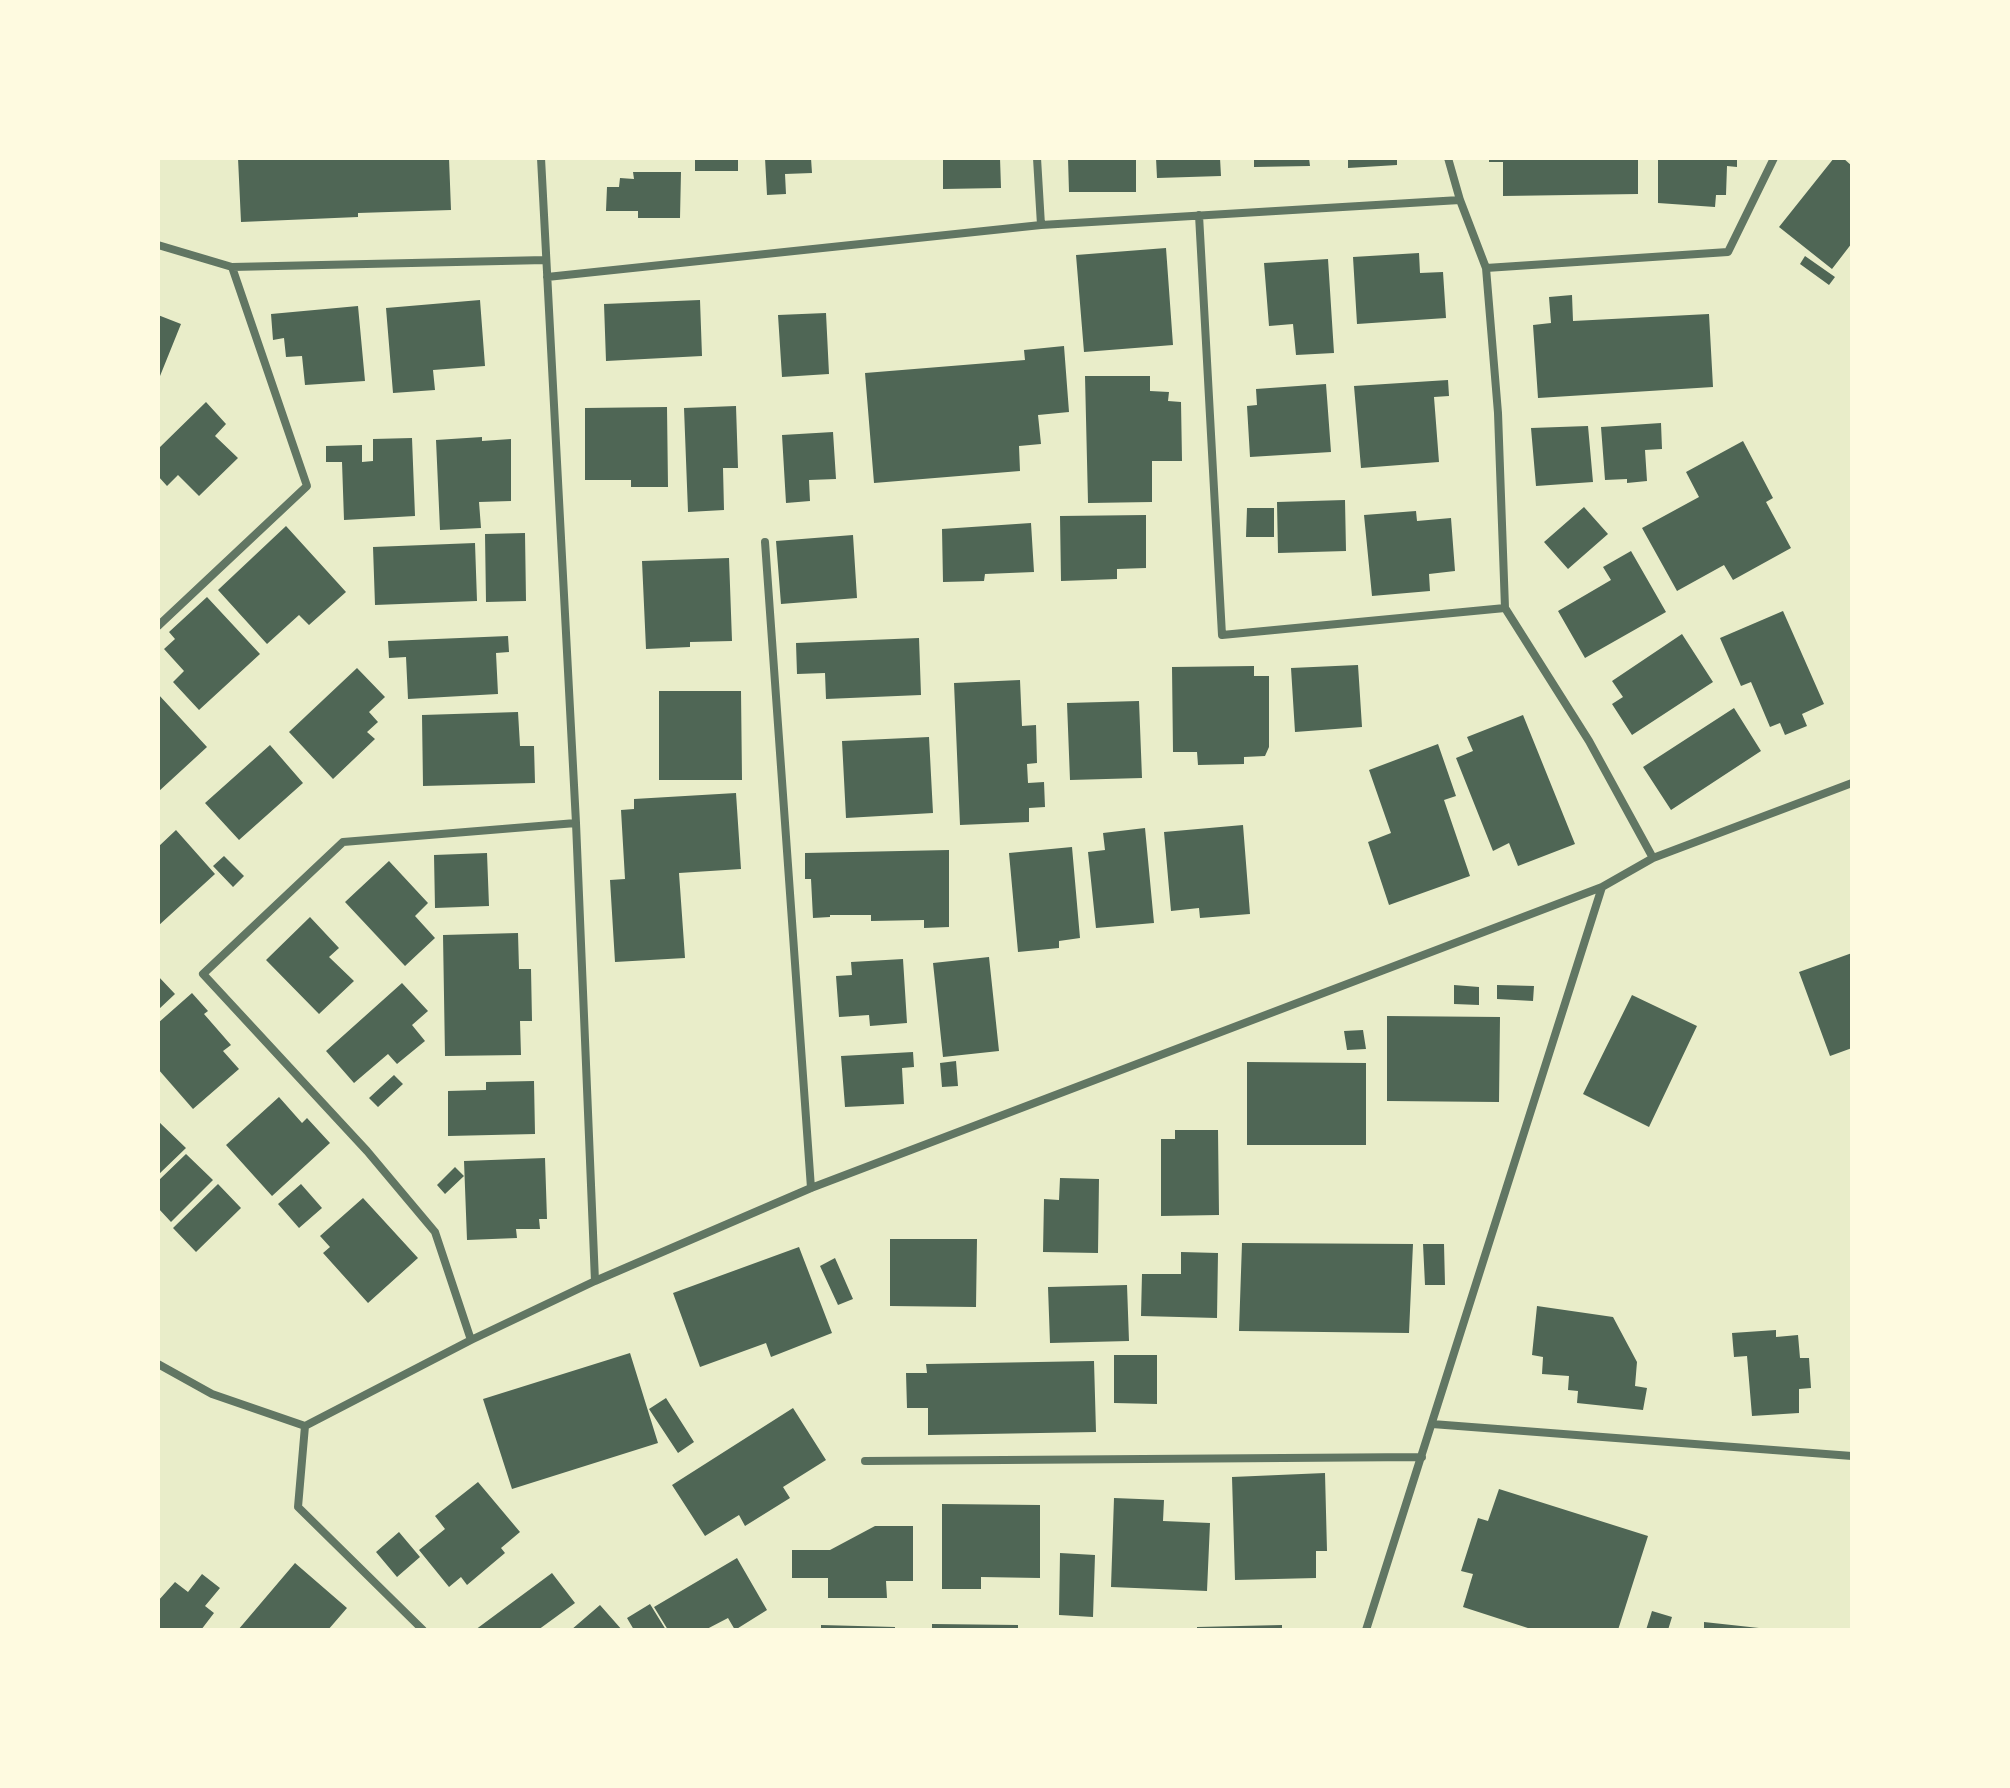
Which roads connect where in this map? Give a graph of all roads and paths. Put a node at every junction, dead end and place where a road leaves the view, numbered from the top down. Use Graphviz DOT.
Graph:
graph roads {
  1 [pos="541,158"];
  2 [pos="1037,158"];
  3 [pos="1448,158"];
  4 [pos="1774,158"];
  5 [pos="1460,200"];
  6 [pos="1199,215"];
  7 [pos="1041,225"];
  8 [pos="158,245"];
  9 [pos="546,260"];
  10 [pos="232,267"];
  11 [pos="1486,268"];
  12 [pos="547,277"];
  13 [pos="765,542"];
  14 [pos="1505,608"];
  15 [pos="158,626"];
  16 [pos="1852,783"];
  17 [pos="576,823"];
  18 [pos="1653,858"];
  19 [pos="1602,887"];
  20 [pos="811,1188"];
  21 [pos="595,1281"];
  22 [pos="471,1340"];
  23 [pos="158,1364"];
  24 [pos="1432,1424"];
  25 [pos="305,1426"];
  26 [pos="1852,1456"];
  27 [pos="1422,1457"];
  28 [pos="865,1461"];
  29 [pos="423,1630"];
  30 [pos="1366,1630"];
  1 -- 9 [label="street"];
  2 -- 7 [label="street"];
  3 -- 5 [label="street"];
  4 -- 11 [label="street"];
  5 -- 6 [label="street"];
  5 -- 11 [label="street"];
  6 -- 7 [label="street"];
  6 -- 14 [label="street"];
  7 -- 12 [label="street"];
  8 -- 10 [label="street"];
  9 -- 10 [label="street"];
  9 -- 12 [label="street"];
  10 -- 15 [label="street"];
  11 -- 14 [label="street"];
  12 -- 17 [label="street"];
  13 -- 20 [label="street"];
  14 -- 18 [label="street"];
  16 -- 18 [label="street"];
  17 -- 21 [label="street"];
  17 -- 22 [label="street"];
  18 -- 19 [label="street"];
  19 -- 20 [label="street"];
  19 -- 24 [label="street"];
  20 -- 21 [label="street"];
  21 -- 22 [label="street"];
  22 -- 25 [label="street"];
  23 -- 25 [label="street"];
  24 -- 26 [label="street"];
  24 -- 27 [label="street"];
  25 -- 29 [label="street"];
  27 -- 28 [label="street"];
  27 -- 30 [label="street"];
}
